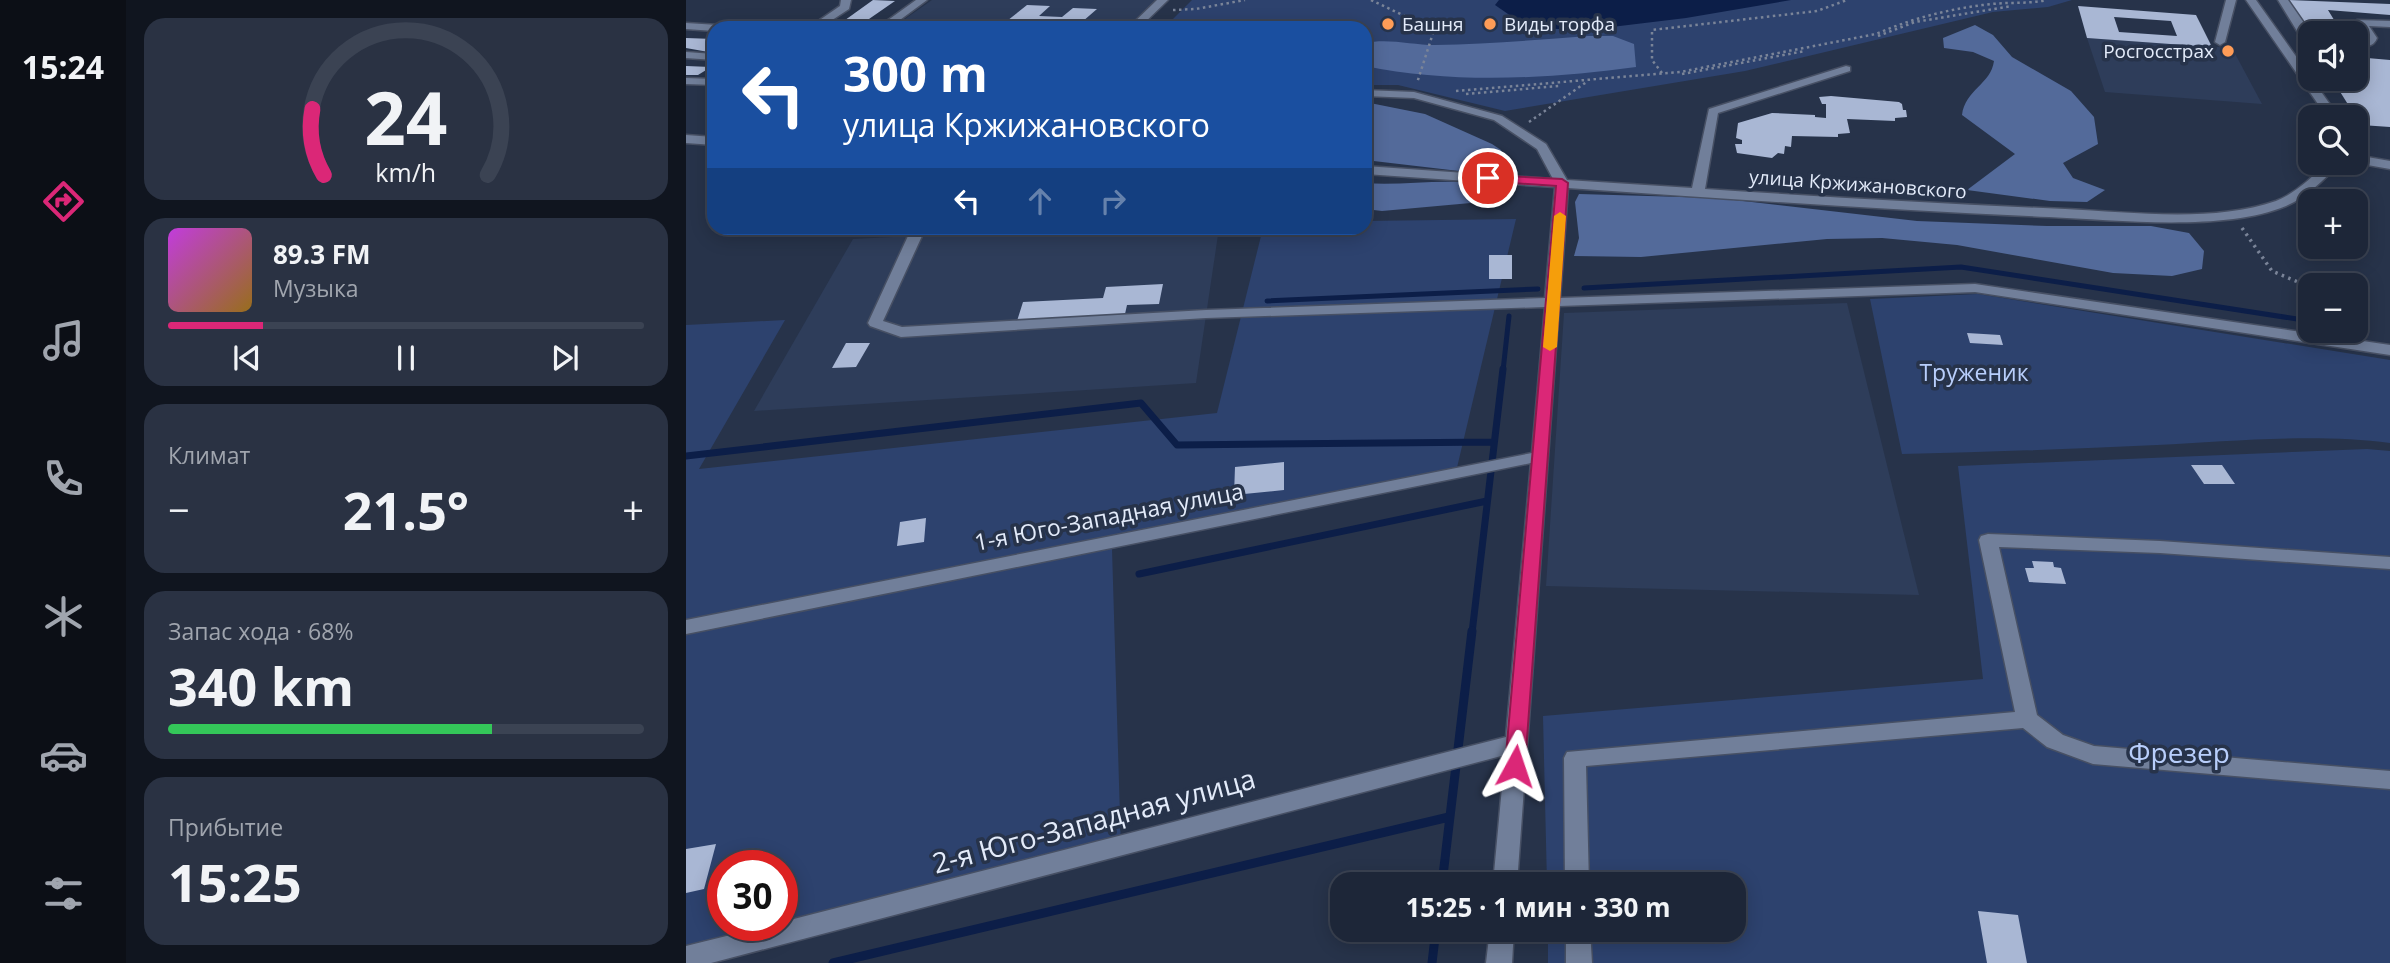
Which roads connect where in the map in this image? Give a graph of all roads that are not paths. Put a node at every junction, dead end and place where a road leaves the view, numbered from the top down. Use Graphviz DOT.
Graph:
graph roads {
  1 [pos="846,0"];
  2 [pos="922,0"];
  3 [pos="1163,0"];
  4 [pos="2231,0"];
  5 [pos="2251,0"];
  6 [pos="2283,0"];
  7 [pos="824,21"];
  8 [pos="892,21"];
  9 [pos="1140,21"];
  10 [pos="2368,22"];
  11 [pos="2298,24"];
  12 [pos="2390,24"];
  13 [pos="686,26"];
  14 [pos="707,27"];
  15 [pos="2220,42"];
  16 [pos="686,55"];
  17 [pos="707,56"];
  18 [pos="1846,69"];
  19 [pos="686,80"];
  20 [pos="707,82"];
  21 [pos="1372,93"];
  22 [pos="2325,105"];
  23 [pos="686,139"];
  24 [pos="707,140"];
  25 [pos="2368,161"];
  26 [pos="2390,165"];
  27 [pos="1372,170"];
  28 [pos="2322,175"];
  29 [pos="1562,183"];
  30 [pos="1699,192"];
  31 [pos="914,235"];
  32 [pos="1554,301"];
  33 [pos="2390,350"];
  34 [pos="1541,456"];
  35 [pos="2390,563"];
  36 [pos="686,627"];
  37 [pos="2027,719"];
  38 [pos="1517,743"];
  39 [pos="2390,780"];
  40 [pos="1506,872"];
  41 [pos="1577,872"];
  42 [pos="1501,942"];
  43 [pos="1578,942"];
  44 [pos="686,958"];
  45 [pos="1499,963"];
  46 [pos="1579,963"];
  1 -- 7 [label="street"];
  2 -- 8 [label="street"];
  3 -- 9 [label="street"];
  4 -- 15 [label="street"];
  5 -- 22 [label="street"];
  6 -- 11 [label="street"];
  10 -- 12 [label="street"];
  13 -- 14 [label="street"];
  16 -- 17 [label="street"];
  18 -- 30 [label="street"];
  19 -- 20 [label="street"];
  21 -- 29 [label="street"];
  23 -- 24 [label="street"];
  25 -- 26 [label="street"];
  27 -- 29 [label="street, улица Кржижановского"];
  28 -- 30 [label="street, улица Кржижановского"];
  29 -- 30 [label="street, улица Кржижановского"];
  29 -- 32 [label="street"];
  31 -- 32 [label="street"];
  32 -- 33 [label="street"];
  32 -- 34 [label="street"];
  34 -- 36 [label="street, 1-я Юго-Западная улица"];
  34 -- 38 [label="street"];
  35 -- 37 [label="street"];
  37 -- 39 [label="street"];
  37 -- 41 [label="street"];
  38 -- 40 [label="street"];
  38 -- 44 [label="street, 2-я Юго-Западная улица"];
  42 -- 45 [label="street"];
  43 -- 46 [label="street"];
}
